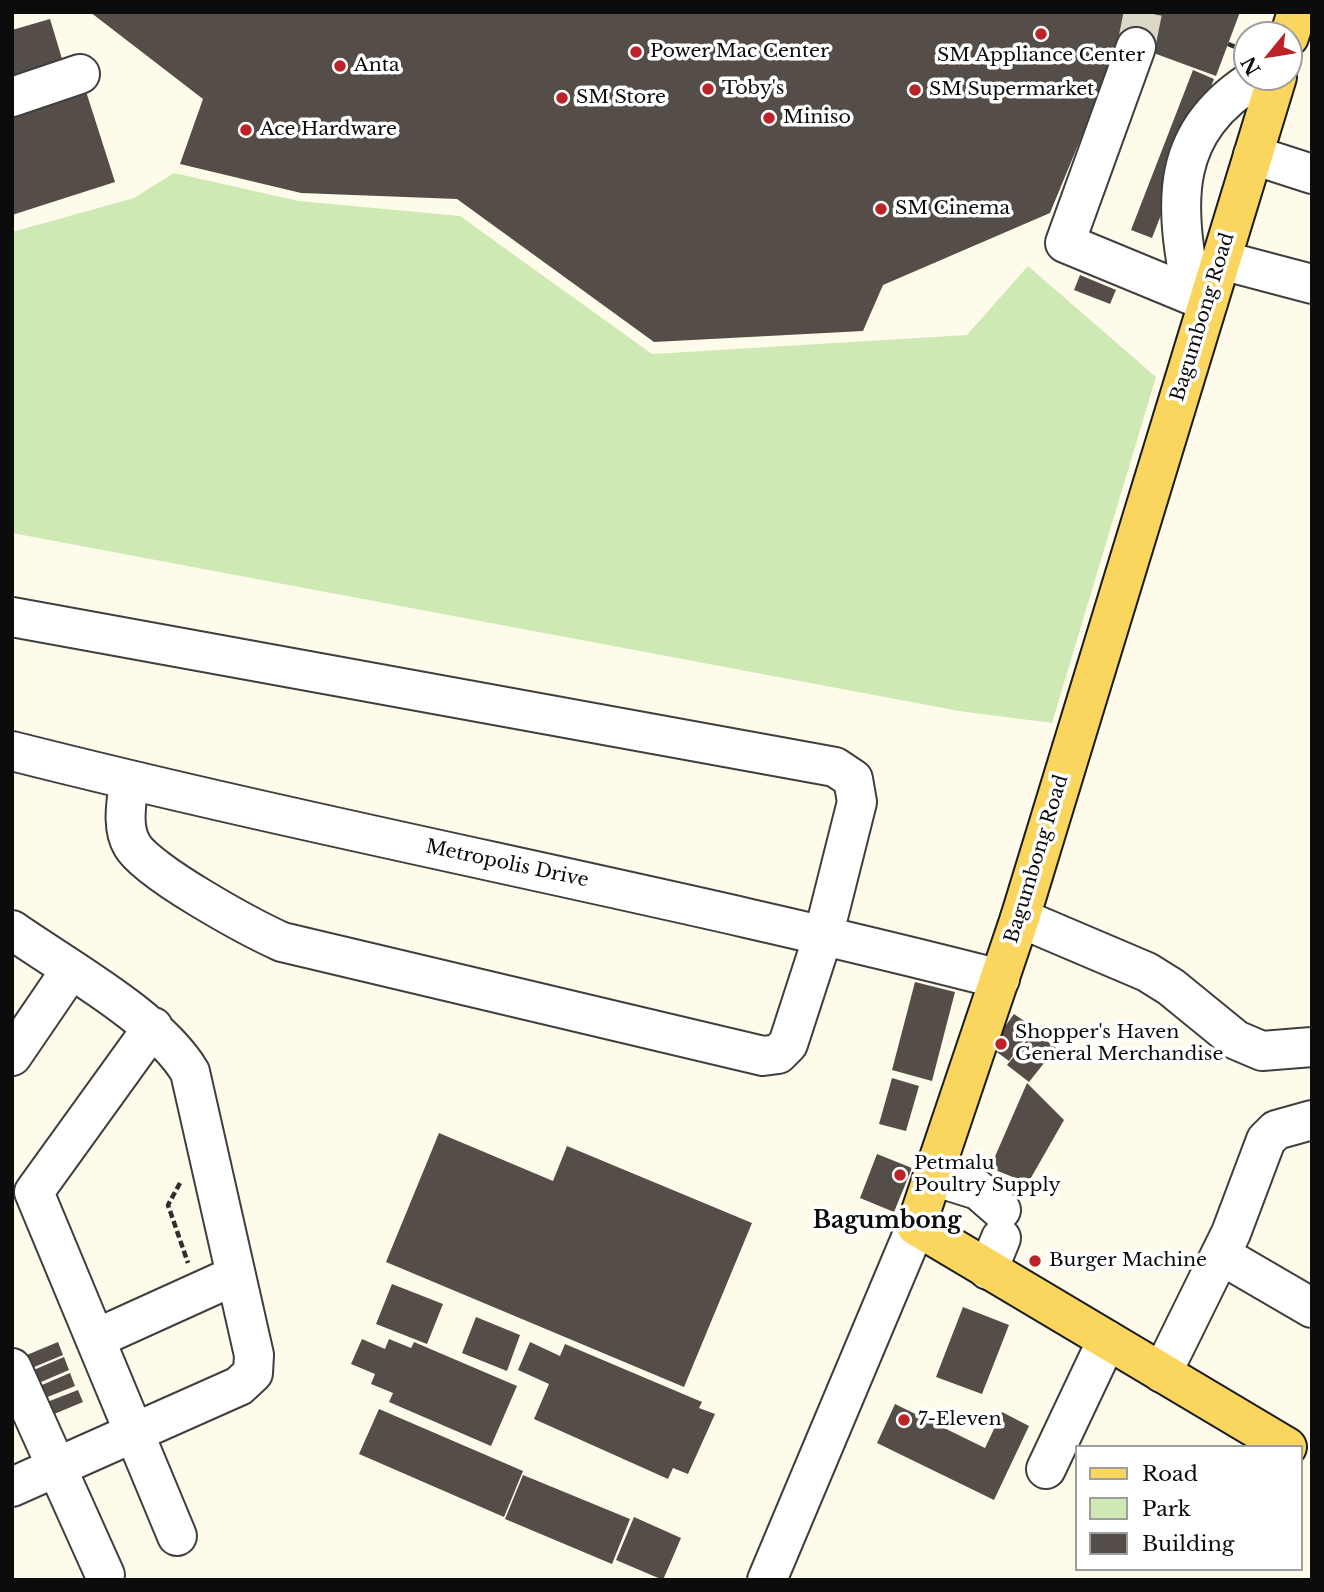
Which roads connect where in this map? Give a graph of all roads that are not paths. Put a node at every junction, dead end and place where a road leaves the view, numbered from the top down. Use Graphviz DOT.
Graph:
graph roads {
  1 [pos="1136,47"];
  2 [pos="80,74"];
  3 [pos="1235,91"];
  4 [pos="1273,91"];
  5 [pos="12,97"];
  6 [pos="1253,155"];
  7 [pos="1312,174"];
  8 [pos="1221,260"];
  9 [pos="1312,284"];
  10 [pos="1200,298"];
  11 [pos="12,617"];
  12 [pos="12,751"];
  13 [pos="129,781"];
  14 [pos="1020,918"];
  15 [pos="12,930"];
  16 [pos="824,933"];
  17 [pos="70,971"];
  18 [pos="1000,979"];
  19 [pos="153,1027"];
  20 [pos="1312,1047"];
  21 [pos="12,1056"];
  22 [pos="1312,1120"];
  23 [pos="933,1176"];
  24 [pos="23,1190"];
  25 [pos="916,1226"];
  26 [pos="997,1239"];
  27 [pos="1221,1255"];
  28 [pos="234,1276"];
  29 [pos="1312,1308"];
  30 [pos="96,1339"];
  31 [pos="1107,1340"];
  32 [pos="12,1368"];
  33 [pos="1162,1373"];
  34 [pos="136,1434"];
  35 [pos="1284,1445"];
  36 [pos="1046,1468"];
  37 [pos="55,1469"];
  38 [pos="12,1487"];
  39 [pos="177,1536"];
  40 [pos="105,1575"];
  41 [pos="767,1580"];
  1 -- 10 [label="street"];
  2 -- 5 [label="street"];
  3 -- 10 [label="street"];
  4 -- 6 [label="main road, Bagumbong Road"];
  6 -- 7 [label="street"];
  6 -- 8 [label="main road, Bagumbong Road"];
  8 -- 9 [label="street"];
  8 -- 10 [label="main road, Bagumbong Road"];
  10 -- 14 [label="main road, Bagumbong Road"];
  11 -- 16 [label="street"];
  12 -- 13 [label="street, Metropolis Drive"];
  13 -- 16 [label="street, Metropolis Drive"];
  13 -- 16 [label="street"];
  14 -- 18 [label="main road, Bagumbong Road"];
  14 -- 20 [label="street"];
  15 -- 17 [label="street"];
  16 -- 18 [label="street, Metropolis Drive"];
  17 -- 19 [label="street"];
  17 -- 21 [label="street"];
  18 -- 23 [label="main road, Bagumbong Road"];
  19 -- 24 [label="street"];
  19 -- 28 [label="street"];
  22 -- 27 [label="street"];
  23 -- 25 [label="main road, Bagumbong Road"];
  23 -- 26 [label="street"];
  24 -- 30 [label="street"];
  25 -- 26 [label="main road"];
  25 -- 41 [label="street"];
  26 -- 31 [label="main road"];
  27 -- 29 [label="street"];
  27 -- 33 [label="street"];
  28 -- 30 [label="street"];
  28 -- 34 [label="street"];
  30 -- 34 [label="street"];
  31 -- 33 [label="main road"];
  31 -- 36 [label="street"];
  32 -- 37 [label="street"];
  33 -- 35 [label="main road"];
  34 -- 37 [label="street"];
  34 -- 39 [label="street"];
  37 -- 38 [label="street"];
  37 -- 40 [label="street"];
}
